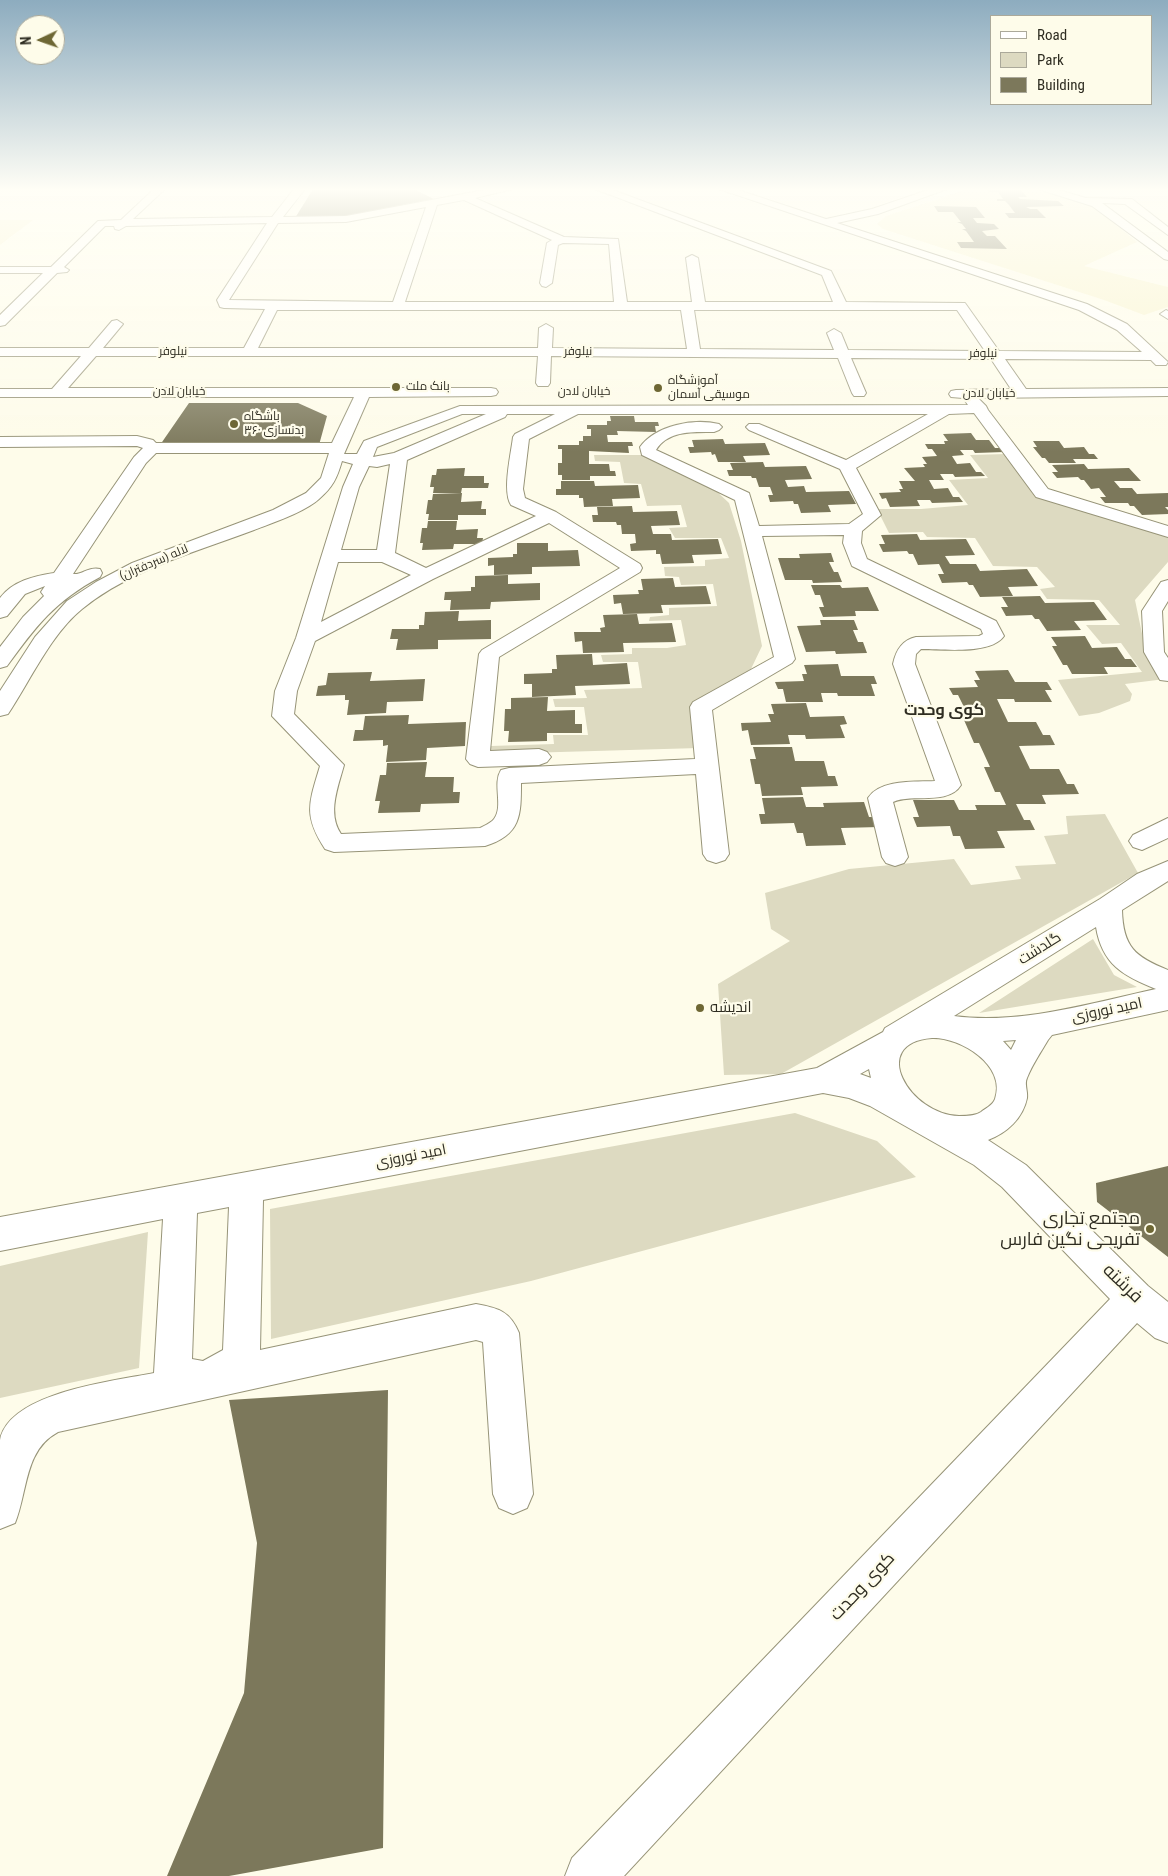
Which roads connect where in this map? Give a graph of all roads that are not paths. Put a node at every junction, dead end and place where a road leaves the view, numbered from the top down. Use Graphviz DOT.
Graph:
graph roads {
  1 [pos="48,277"];
  2 [pos="66,277"];
  3 [pos="238,277"];
  4 [pos="408,277"];
  5 [pos="547,277"];
  6 [pos="618,277"];
  7 [pos="692,277"];
  8 [pos="829,277"];
  9 [pos="1006,277"];
  10 [pos="1007,277"];
  11 [pos="60,282"];
  12 [pos="546,283"];
  13 [pos="1055,293"];
  14 [pos="398,305"];
  15 [pos="621,305"];
  16 [pos="693,305"];
  17 [pos="273,306"];
  18 [pos="841,306"];
  19 [pos="1131,320"];
  20 [pos="0,322"];
  21 [pos="117,324"];
  22 [pos="546,328"];
  23 [pos="834,333"];
  24 [pos="398,338"];
  25 [pos="0,352"];
  26 [pos="249,352"];
  27 [pos="544,352"];
  28 [pos="91,353"];
  29 [pos="694,353"];
  30 [pos="843,354"];
  31 [pos="995,354"];
  32 [pos="1155,356"];
  33 [pos="391,358"];
  34 [pos="1168,369"];
  35 [pos="542,389"];
  36 [pos="302,391"];
  37 [pos="364,392"];
  38 [pos="415,392"];
  39 [pos="1168,392"];
  40 [pos="0,393"];
  41 [pos="56,393"];
  42 [pos="839,393"];
  43 [pos="939,394"];
  44 [pos="968,394"];
  45 [pos="1022,394"];
  46 [pos="508,400"];
  47 [pos="578,409"];
  48 [pos="980,409"];
  49 [pos="946,410"];
  50 [pos="342,413"];
  51 [pos="676,418"];
  52 [pos="754,427"];
  53 [pos="801,427"];
  54 [pos="868,427"];
  55 [pos="916,427"];
  56 [pos="448,437"];
  57 [pos="484,437"];
  58 [pos="0,442"];
  59 [pos="151,449"];
  60 [pos="338,451"];
  61 [pos="399,457"];
  62 [pos="364,461"];
  63 [pos="847,466"];
  64 [pos="351,487"];
  65 [pos="328,506"];
  66 [pos="550,516"];
  67 [pos="303,520"];
  68 [pos="853,529"];
  69 [pos="752,531"];
  70 [pos="1168,532"];
  71 [pos="205,542"];
  72 [pos="250,544"];
  73 [pos="223,555"];
  74 [pos="330,556"];
  75 [pos="385,556"];
  76 [pos="426,575"];
  77 [pos="71,579"];
  78 [pos="103,586"];
  79 [pos="1168,586"];
  80 [pos="0,612"];
  81 [pos="306,638"];
  82 [pos="1161,652"];
  83 [pos="0,662"];
  84 [pos="1168,674"];
  85 [pos="0,709"];
  86 [pos="706,759"];
  87 [pos="1168,827"];
  88 [pos="1142,841"];
  89 [pos="716,854"];
  90 [pos="895,857"];
  91 [pos="1168,870"];
  92 [pos="1109,906"];
  93 [pos="1168,982"];
  94 [pos="1168,998"];
  95 [pos="1045,1023"];
  96 [pos="951,1027"];
  97 [pos="903,1034"];
  98 [pos="823,1080"];
  99 [pos="1010,1080"];
  100 [pos="1002,1115"];
  101 [pos="925,1121"];
  102 [pos="1014,1176"];
  103 [pos="247,1188"];
  104 [pos="181,1200"];
  105 [pos="0,1234"];
  106 [pos="1135,1299"];
  107 [pos="1168,1325"];
  108 [pos="206,1381"];
  109 [pos="513,1494"];
  110 [pos="0,1508"];
  111 [pos="590,1876"];
  1 -- 20 [label="street"];
  2 -- 11 [label="street"];
  3 -- 17 [label="street"];
  4 -- 14 [label="street"];
  5 -- 12 [label="street"];
  6 -- 15 [label="street"];
  7 -- 16 [label="street"];
  8 -- 18 [label="street"];
  9 -- 13 [label="street"];
  10 -- 13 [label="street"];
  13 -- 19 [label="street"];
  13 -- 32 [label="street"];
  14 -- 15 [label="street"];
  14 -- 17 [label="street"];
  15 -- 16 [label="street"];
  16 -- 18 [label="street"];
  16 -- 29 [label="street"];
  17 -- 26 [label="street"];
  18 -- 31 [label="street"];
  21 -- 28 [label="street"];
  22 -- 27 [label="street"];
  23 -- 30 [label="street"];
  24 -- 33 [label="street"];
  25 -- 28 [label="street, نیلوفر"];
  26 -- 28 [label="street, نیلوفر"];
  26 -- 33 [label="street, نیلوفر"];
  27 -- 29 [label="street, نیلوفر"];
  27 -- 33 [label="street, نیلوفر"];
  27 -- 35 [label="street"];
  28 -- 41 [label="street"];
  29 -- 30 [label="street, نیلوفر"];
  30 -- 31 [label="street, نیلوفر"];
  30 -- 42 [label="street"];
  31 -- 32 [label="street, نیلوفر"];
  31 -- 45 [label="street"];
  32 -- 34 [label="street"];
  36 -- 37 [label="street, خیابان لادن"];
  36 -- 41 [label="street, خیابان لادن"];
  36 -- 50 [label="street"];
  37 -- 38 [label="street, خیابان لادن"];
  37 -- 50 [label="street, لاله (سردفتران)"];
  38 -- 46 [label="street, خیابان لادن"];
  38 -- 50 [label="street"];
  39 -- 45 [label="street, خیابان لادن"];
  40 -- 41 [label="street, خیابان لادن"];
  43 -- 44 [label="street, خیابان لادن"];
  44 -- 45 [label="street, خیابان لادن"];
  44 -- 48 [label="street"];
  46 -- 47 [label="street"];
  46 -- 56 [label="street"];
  46 -- 62 [label="street"];
  47 -- 51 [label="street"];
  47 -- 66 [label="street"];
  48 -- 49 [label="street"];
  48 -- 70 [label="street"];
  49 -- 51 [label="street"];
  49 -- 55 [label="street"];
  50 -- 60 [label="street, لاله (سردفتران)"];
  51 -- 52 [label="street"];
  51 -- 69 [label="street"];
  52 -- 53 [label="street"];
  52 -- 63 [label="street"];
  54 -- 55 [label="street"];
  55 -- 63 [label="street"];
  56 -- 57 [label="street"];
  56 -- 61 [label="street"];
  58 -- 59 [label="street"];
  59 -- 60 [label="street"];
  59 -- 77 [label="street"];
  60 -- 62 [label="street"];
  60 -- 71 [label="street, لاله (سردفتران)"];
  60 -- 77 [label="street, لاله (سردفتران)"];
  61 -- 62 [label="street"];
  61 -- 75 [label="street"];
  62 -- 64 [label="street"];
  63 -- 68 [label="street"];
  64 -- 65 [label="street"];
  64 -- 74 [label="street"];
  66 -- 76 [label="street"];
  66 -- 86 [label="street"];
  67 -- 72 [label="street"];
  68 -- 69 [label="street"];
  68 -- 90 [label="street"];
  69 -- 86 [label="street"];
  71 -- 73 [label="street"];
  71 -- 78 [label="street, لاله (سردفتران)"];
  74 -- 75 [label="street"];
  74 -- 81 [label="street"];
  75 -- 76 [label="street"];
  76 -- 81 [label="street"];
  77 -- 78 [label="street"];
  77 -- 80 [label="street"];
  77 -- 83 [label="street"];
  78 -- 85 [label="street, لاله (سردفتران)"];
  79 -- 82 [label="street"];
  81 -- 86 [label="street"];
  82 -- 84 [label="street"];
  86 -- 89 [label="street"];
  87 -- 88 [label="street"];
  91 -- 92 [label="street, گلدشت"];
  92 -- 93 [label="street"];
  92 -- 97 [label="street, گلدشت"];
  94 -- 95 [label="street, امید نوروزی"];
  95 -- 96 [label="street, امید نوروزی"];
  95 -- 99 [label="street"];
  96 -- 97 [label="street"];
  96 -- 99 [label="street"];
  97 -- 98 [label="street, گلدشت"];
  97 -- 101 [label="street"];
  98 -- 101 [label="street"];
  98 -- 103 [label="street, امید نوروزی"];
  99 -- 100 [label="street"];
  100 -- 101 [label="street"];
  100 -- 102 [label="street"];
  101 -- 102 [label="street"];
  102 -- 106 [label="street, فرشته"];
  103 -- 104 [label="street, امید نوروزی"];
  103 -- 108 [label="street"];
  104 -- 105 [label="street, امید نوروزی"];
  104 -- 108 [label="street"];
  106 -- 107 [label="street, فرشته"];
  106 -- 111 [label="street, کوی وحدت"];
  108 -- 109 [label="street"];
  108 -- 110 [label="street"];
}
